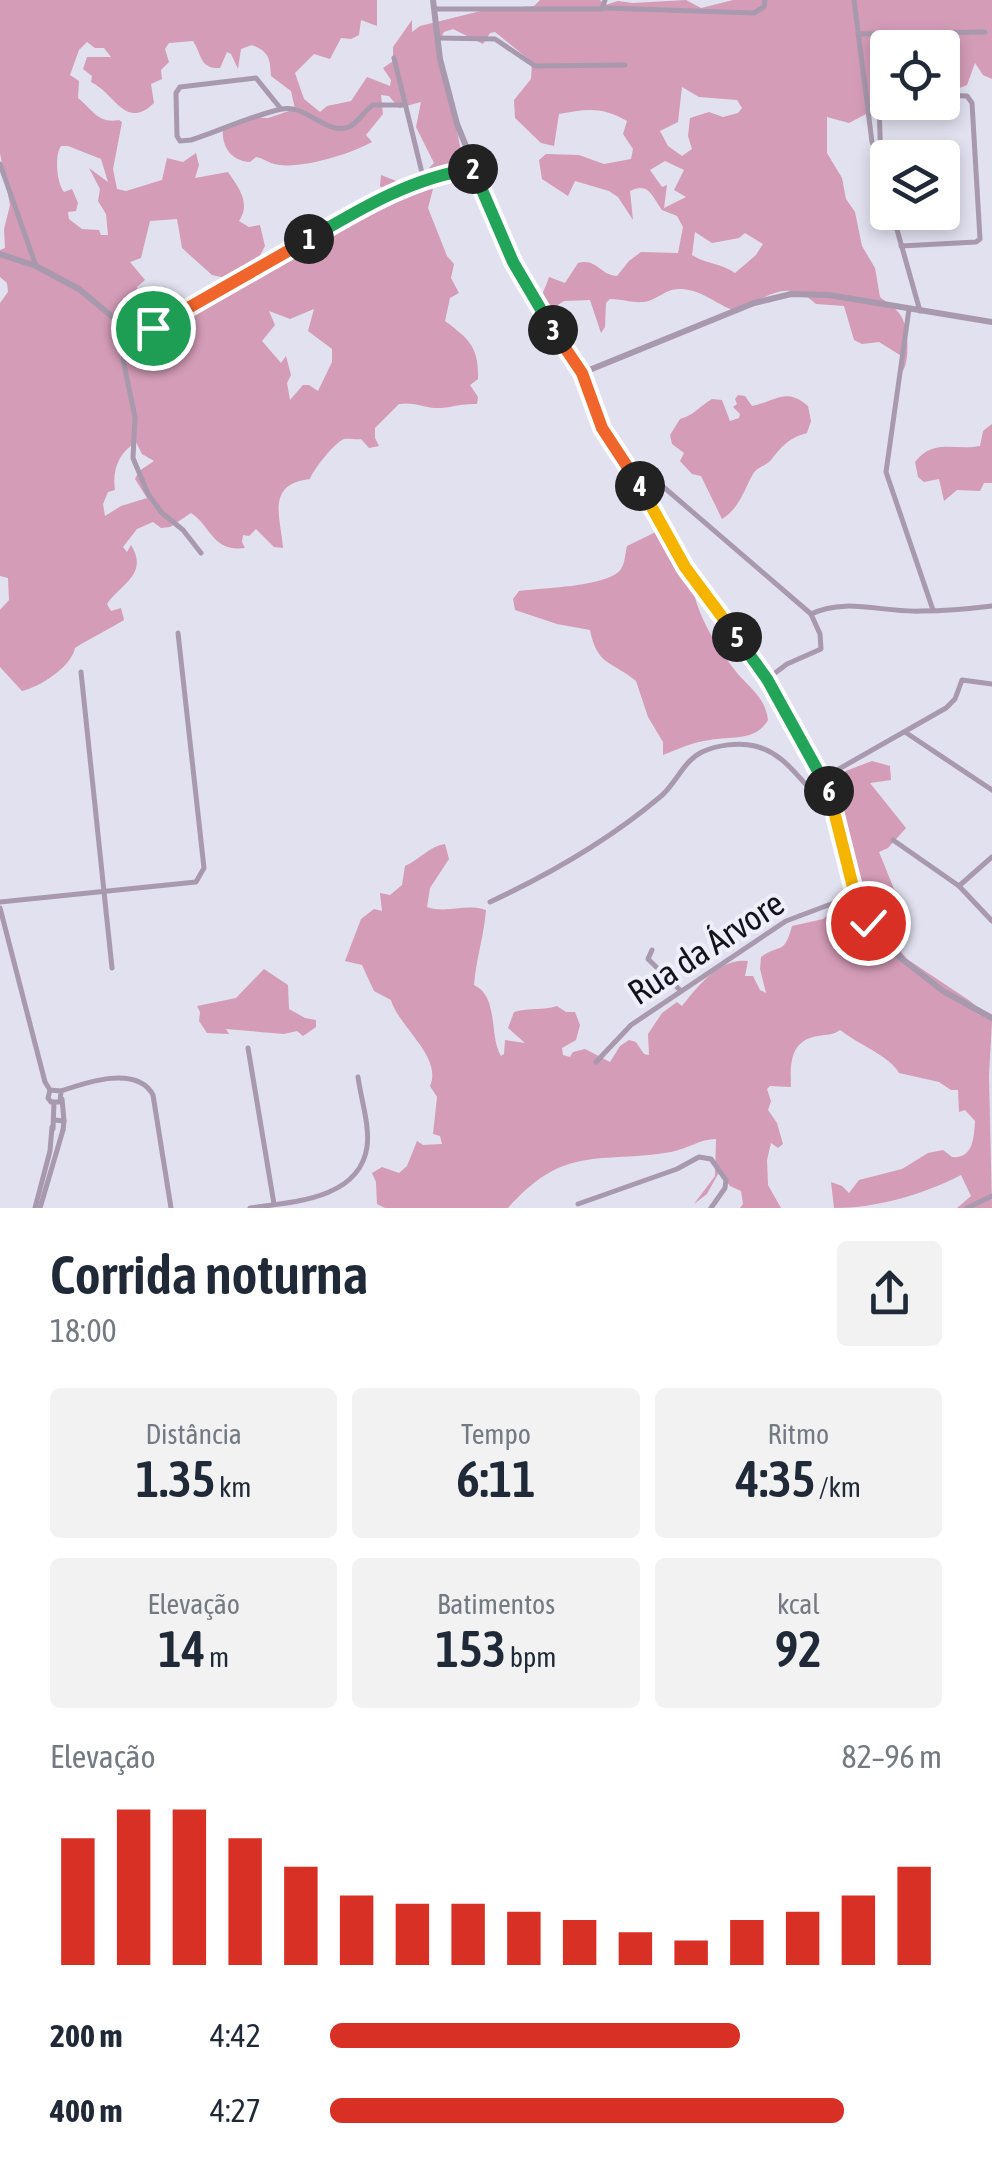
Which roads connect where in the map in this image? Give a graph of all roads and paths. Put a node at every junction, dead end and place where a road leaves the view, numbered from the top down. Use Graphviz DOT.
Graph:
graph roads {
  1 [pos="605,0"];
  2 [pos="765,0"];
  3 [pos="854,0"];
  4 [pos="434,4"];
  5 [pos="605,8"];
  6 [pos="986,32"];
  7 [pos="858,34"];
  8 [pos="438,38"];
  9 [pos="394,58"];
  10 [pos="626,65"];
  11 [pos="960,96"];
  12 [pos="405,105"];
  13 [pos="281,110"];
  14 [pos="872,140"];
  15 [pos="0,164"];
  16 [pos="472,168"];
  17 [pos="424,180"];
  18 [pos="897,230"];
  19 [pos="902,246"];
  20 [pos="0,254"];
  21 [pos="36,266"];
  22 [pos="909,309"];
  23 [pos="920,310"];
  24 [pos="992,322"];
  25 [pos="135,330"];
  26 [pos="582,373"];
  27 [pos="624,461"];
  28 [pos="201,553"];
  29 [pos="992,606"];
  30 [pos="933,610"];
  31 [pos="811,614"];
  32 [pos="178,633"];
  33 [pos="80,672"];
  34 [pos="767,679"];
  35 [pos="992,684"];
  36 [pos="905,732"];
  37 [pos="823,778"];
  38 [pos="992,790"];
  39 [pos="834,803"];
  40 [pos="894,840"];
  41 [pos="992,857"];
  42 [pos="958,886"];
  43 [pos="104,892"];
  44 [pos="855,895"];
  45 [pos="490,902"];
  46 [pos="0,905"];
  47 [pos="992,921"];
  48 [pos="652,950"];
  49 [pos="112,968"];
  50 [pos="681,991"];
  51 [pos="992,1018"];
  52 [pos="248,1048"];
  53 [pos="596,1062"];
  54 [pos="358,1077"];
  55 [pos="50,1090"];
  56 [pos="59,1098"];
  57 [pos="64,1121"];
  58 [pos="53,1124"];
  59 [pos="63,1130"];
  60 [pos="992,1196"];
  61 [pos="274,1204"];
  62 [pos="578,1204"];
  63 [pos="38,1208"];
  64 [pos="171,1208"];
  65 [pos="250,1208"];
  66 [pos="710,1208"];
  67 [pos="967,1208"];
  1 -- 5 [label="street"];
  2 -- 5 [label="street"];
  3 -- 7 [label="street"];
  4 -- 5 [label="street"];
  4 -- 8 [label="street"];
  6 -- 7 [label="street"];
  7 -- 14 [label="street"];
  8 -- 10 [label="street"];
  8 -- 16 [label="street"];
  9 -- 12 [label="street"];
  11 -- 19 [label="street"];
  12 -- 13 [label="street"];
  12 -- 17 [label="street"];
  13 -- 13 [label="street"];
  15 -- 21 [label="street"];
  16 -- 17 [label="street"];
  16 -- 26 [label="street"];
  17 -- 25 [label="street"];
  18 -- 19 [label="street"];
  19 -- 23 [label="street"];
  20 -- 21 [label="street"];
  21 -- 25 [label="street"];
  22 -- 23 [label="street"];
  22 -- 26 [label="street"];
  22 -- 30 [label="street"];
  23 -- 24 [label="street"];
  25 -- 28 [label="street"];
  26 -- 27 [label="street"];
  27 -- 31 [label="street"];
  27 -- 34 [label="street"];
  29 -- 30 [label="street"];
  30 -- 31 [label="street"];
  31 -- 34 [label="street"];
  32 -- 43 [label="street"];
  33 -- 43 [label="street"];
  34 -- 37 [label="street"];
  35 -- 36 [label="street"];
  36 -- 37 [label="street"];
  36 -- 38 [label="street"];
  37 -- 39 [label="street"];
  39 -- 44 [label="street"];
  39 -- 45 [label="street"];
  40 -- 42 [label="street"];
  41 -- 42 [label="street"];
  42 -- 47 [label="street"];
  43 -- 46 [label="street"];
  43 -- 49 [label="street"];
  44 -- 50 [label="street, Rua da Árvore"];
  44 -- 51 [label="street"];
  46 -- 55 [label="street"];
  48 -- 50 [label="street"];
  50 -- 53 [label="street, Rua da Árvore"];
  52 -- 61 [label="street"];
  54 -- 61 [label="street"];
  55 -- 56 [label="street"];
  55 -- 56 [label="street"];
  56 -- 57 [label="street"];
  56 -- 58 [label="street"];
  56 -- 64 [label="street"];
  57 -- 58 [label="street"];
  57 -- 59 [label="street"];
  58 -- 59 [label="street"];
  58 -- 63 [label="street"];
  59 -- 63 [label="street"];
  60 -- 67 [label="street"];
  61 -- 65 [label="street"];
  62 -- 66 [label="street"];
}
